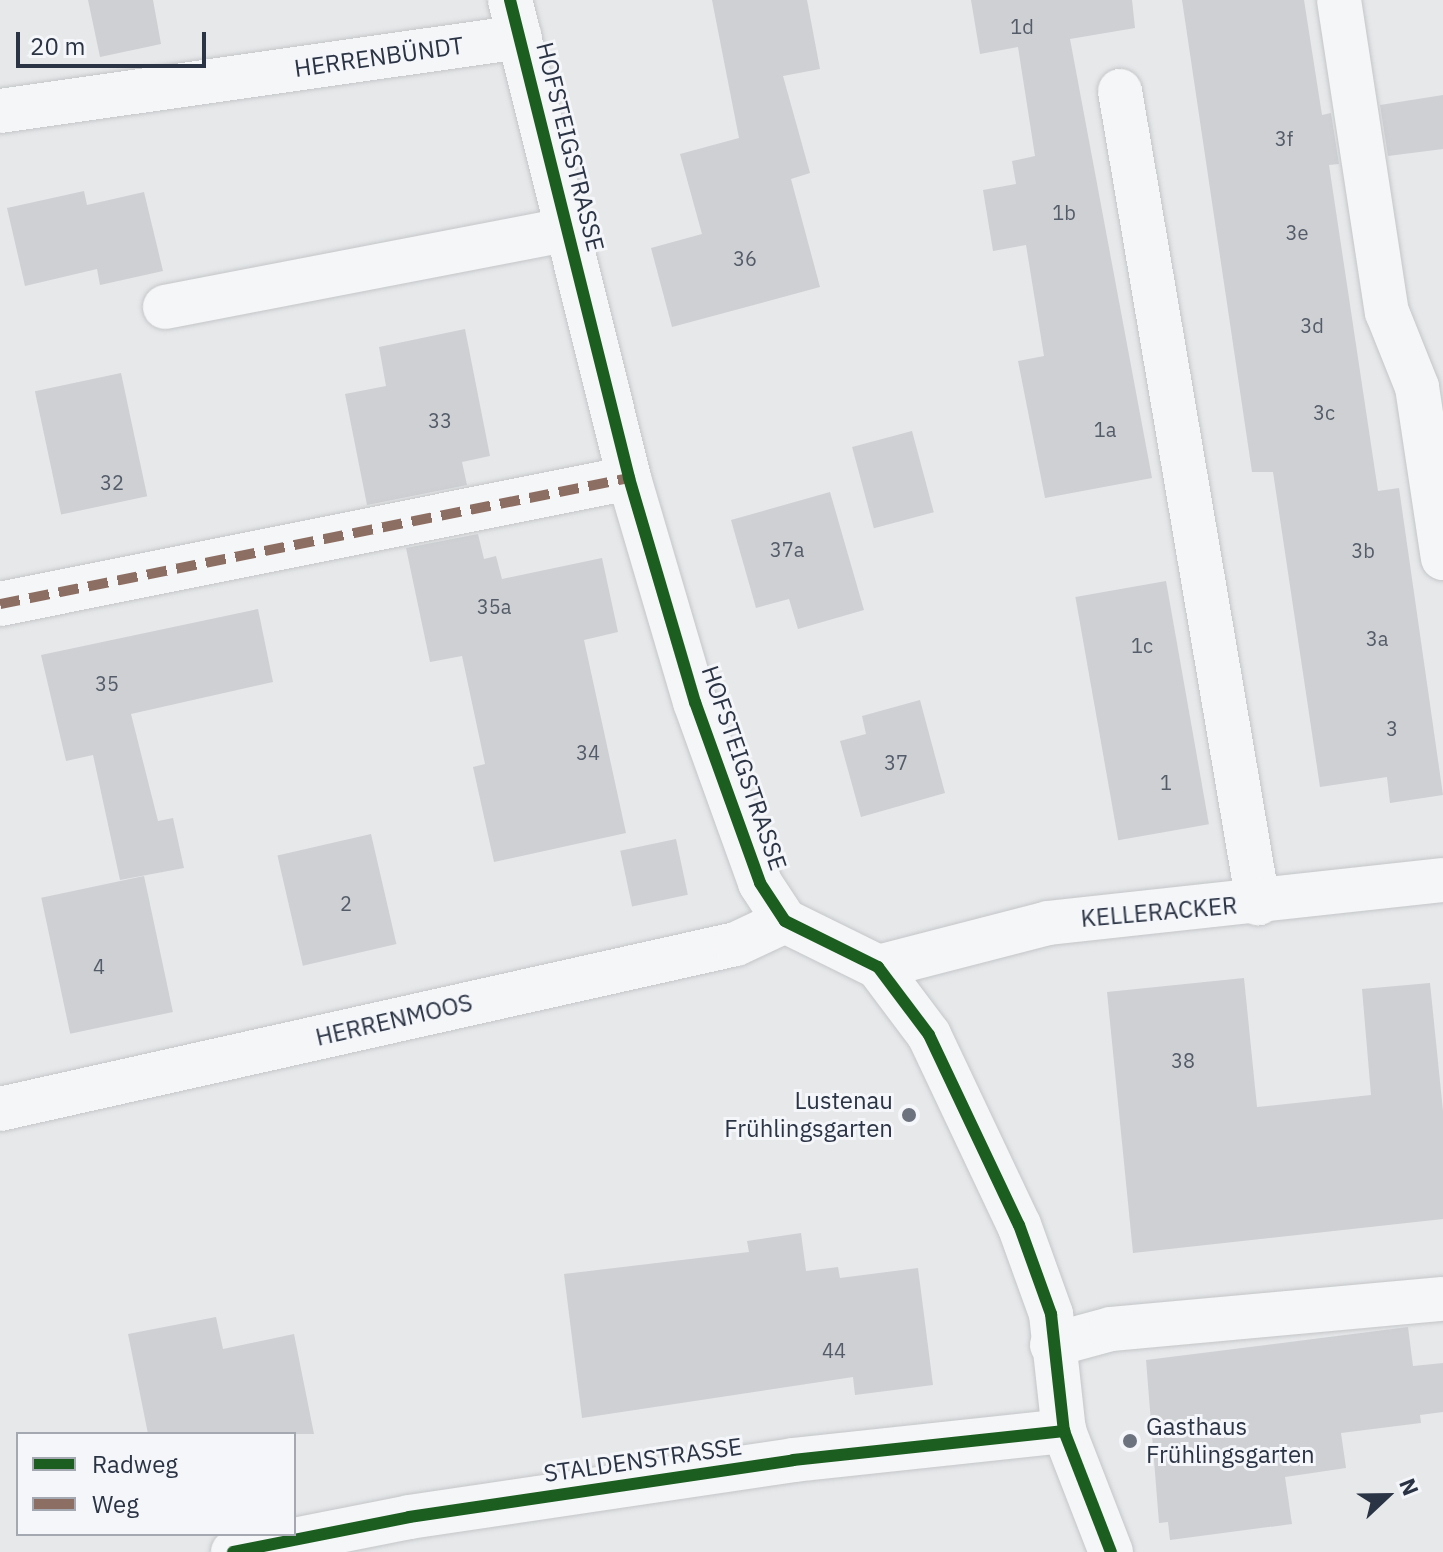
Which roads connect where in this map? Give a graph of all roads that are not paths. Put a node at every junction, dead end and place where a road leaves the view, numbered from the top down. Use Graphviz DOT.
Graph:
graph roads {
  1 [pos="1339,0"];
  2 [pos="515,18"];
  3 [pos="1120,91"];
  4 [pos="0,111"];
  5 [pos="570,229"];
  6 [pos="165,307"];
  7 [pos="629,478"];
  8 [pos="1443,558"];
  9 [pos="0,604"];
  10 [pos="1443,880"];
  11 [pos="1258,903"];
  12 [pos="785,921"];
  13 [pos="878,967"];
  14 [pos="0,1109"];
  15 [pos="1443,1299"];
  16 [pos="1052,1345"];
  17 [pos="1064,1431"];
  18 [pos="233,1552"];
  19 [pos="1111,1552"];
  1 -- 8 [label="street"];
  2 -- 4 [label="street, HERRENBÜNDT"];
  2 -- 5 [label="street, HOFSTEIGSTRASSE"];
  3 -- 11 [label="street"];
  5 -- 6 [label="street"];
  5 -- 7 [label="street, HOFSTEIGSTRASSE"];
  7 -- 9 [label="street"];
  7 -- 12 [label="street, HOFSTEIGSTRASSE"];
  10 -- 11 [label="street, KELLERACKER"];
  11 -- 13 [label="street, KELLERACKER"];
  12 -- 13 [label="street"];
  12 -- 14 [label="street, HERRENMOOS"];
  13 -- 16 [label="street"];
  15 -- 16 [label="street"];
  16 -- 17 [label="street"];
  17 -- 18 [label="street, STALDENSTRASSE"];
  17 -- 19 [label="street"];
}
